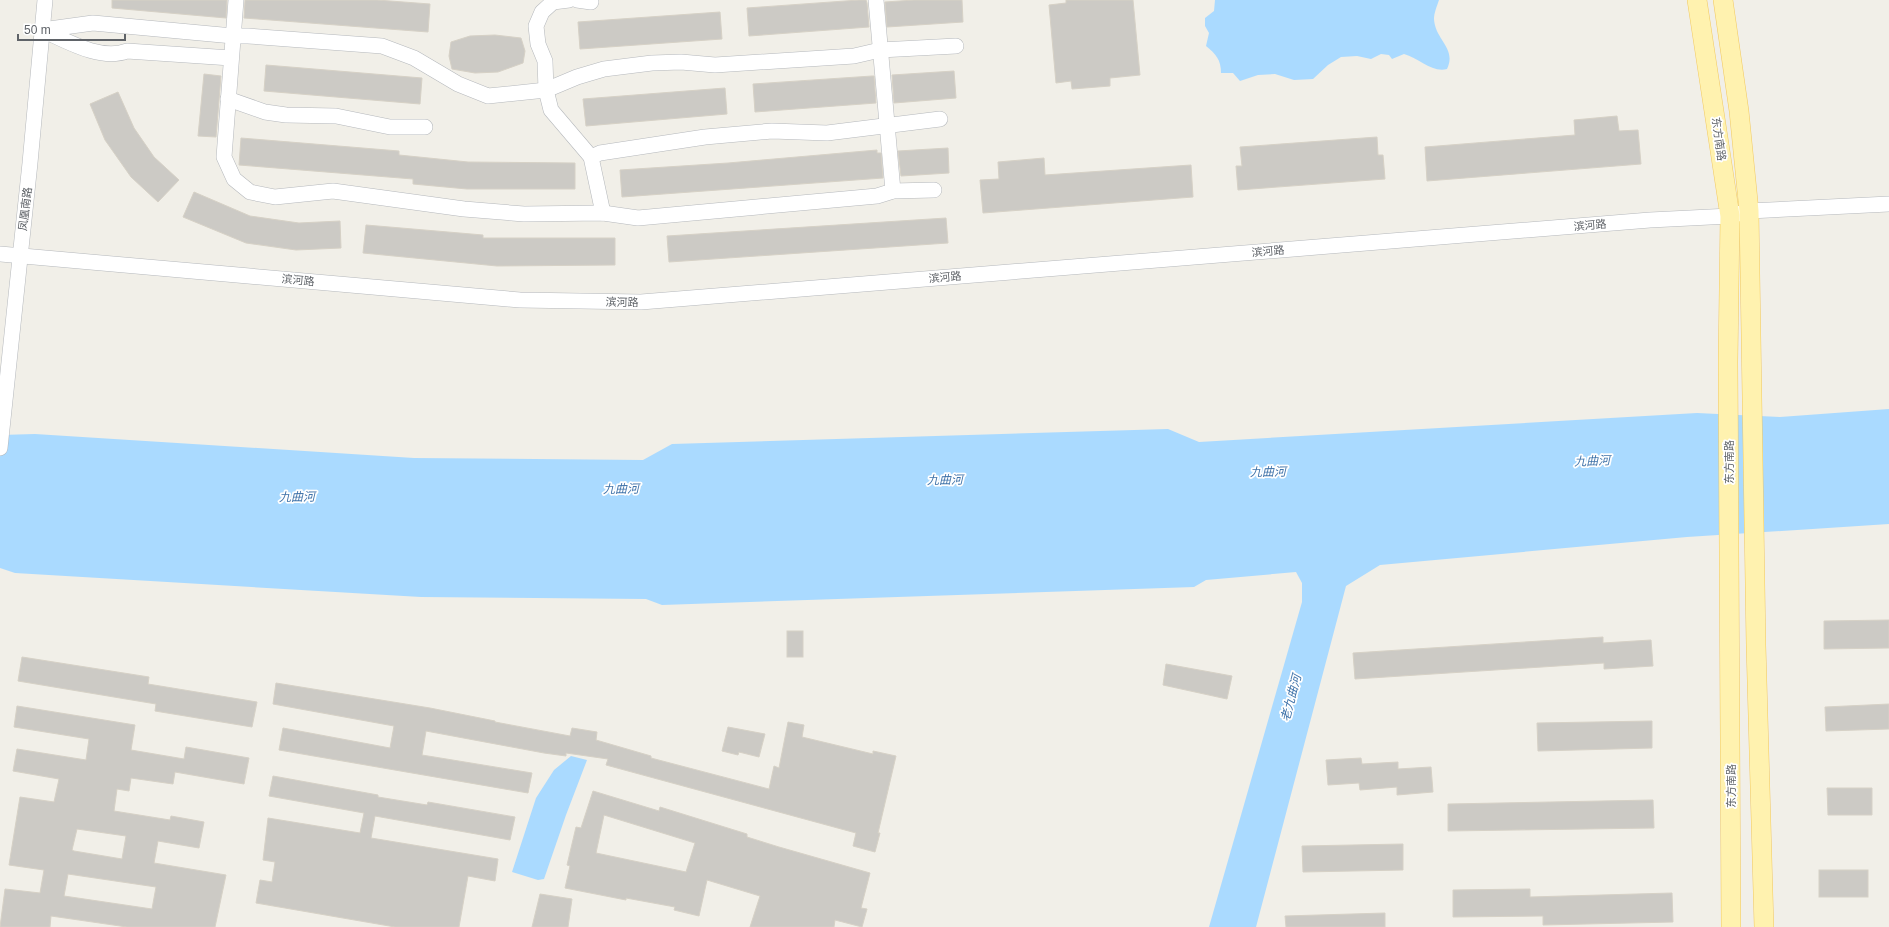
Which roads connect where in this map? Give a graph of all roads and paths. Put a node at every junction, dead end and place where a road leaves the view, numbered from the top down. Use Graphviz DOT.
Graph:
graph roads {
  1 [pos="45,0"];
  2 [pos="236,0"];
  3 [pos="569,0"];
  4 [pos="876,0"];
  5 [pos="1697,0"];
  6 [pos="1723,0"];
  7 [pos="42,30"];
  8 [pos="232,36"];
  9 [pos="956,46"];
  10 [pos="880,50"];
  11 [pos="231,58"];
  12 [pos="546,90"];
  13 [pos="228,99"];
  14 [pos="940,119"];
  15 [pos="886,126"];
  16 [pos="424,127"];
  17 [pos="591,157"];
  18 [pos="934,190"];
  19 [pos="892,191"];
  20 [pos="1889,204"];
  21 [pos="1749,211"];
  22 [pos="603,213"];
  23 [pos="1730,216"];
  24 [pos="0,254"];
  25 [pos="19,255"];
  26 [pos="0,448"];
  27 [pos="1731,927"];
  28 [pos="1764,927"];
  1 -- 7 [label="street, 凤凰南路"];
  2 -- 8 [label="street"];
  3 -- 12 [label="street"];
  4 -- 10 [label="street"];
  5 -- 23 [label="main road, 东方南路"];
  6 -- 21 [label="main road, 东方南路"];
  7 -- 8 [label="street"];
  7 -- 11 [label="street"];
  7 -- 25 [label="street, 凤凰南路"];
  8 -- 11 [label="street"];
  8 -- 12 [label="street"];
  9 -- 10 [label="street"];
  10 -- 12 [label="street"];
  10 -- 15 [label="street"];
  11 -- 13 [label="street"];
  12 -- 17 [label="street"];
  13 -- 16 [label="street"];
  13 -- 22 [label="street"];
  14 -- 15 [label="street"];
  15 -- 17 [label="street"];
  15 -- 19 [label="street"];
  17 -- 22 [label="street"];
  18 -- 19 [label="street"];
  19 -- 22 [label="street"];
  20 -- 21 [label="street, 滨河路"];
  21 -- 23 [label="street, 滨河路"];
  21 -- 28 [label="main road, 东方南路"];
  23 -- 25 [label="street, 滨河路"];
  23 -- 27 [label="main road, 东方南路"];
  24 -- 25 [label="street, 滨河路"];
  25 -- 26 [label="street, 凤凰南路"];
}
